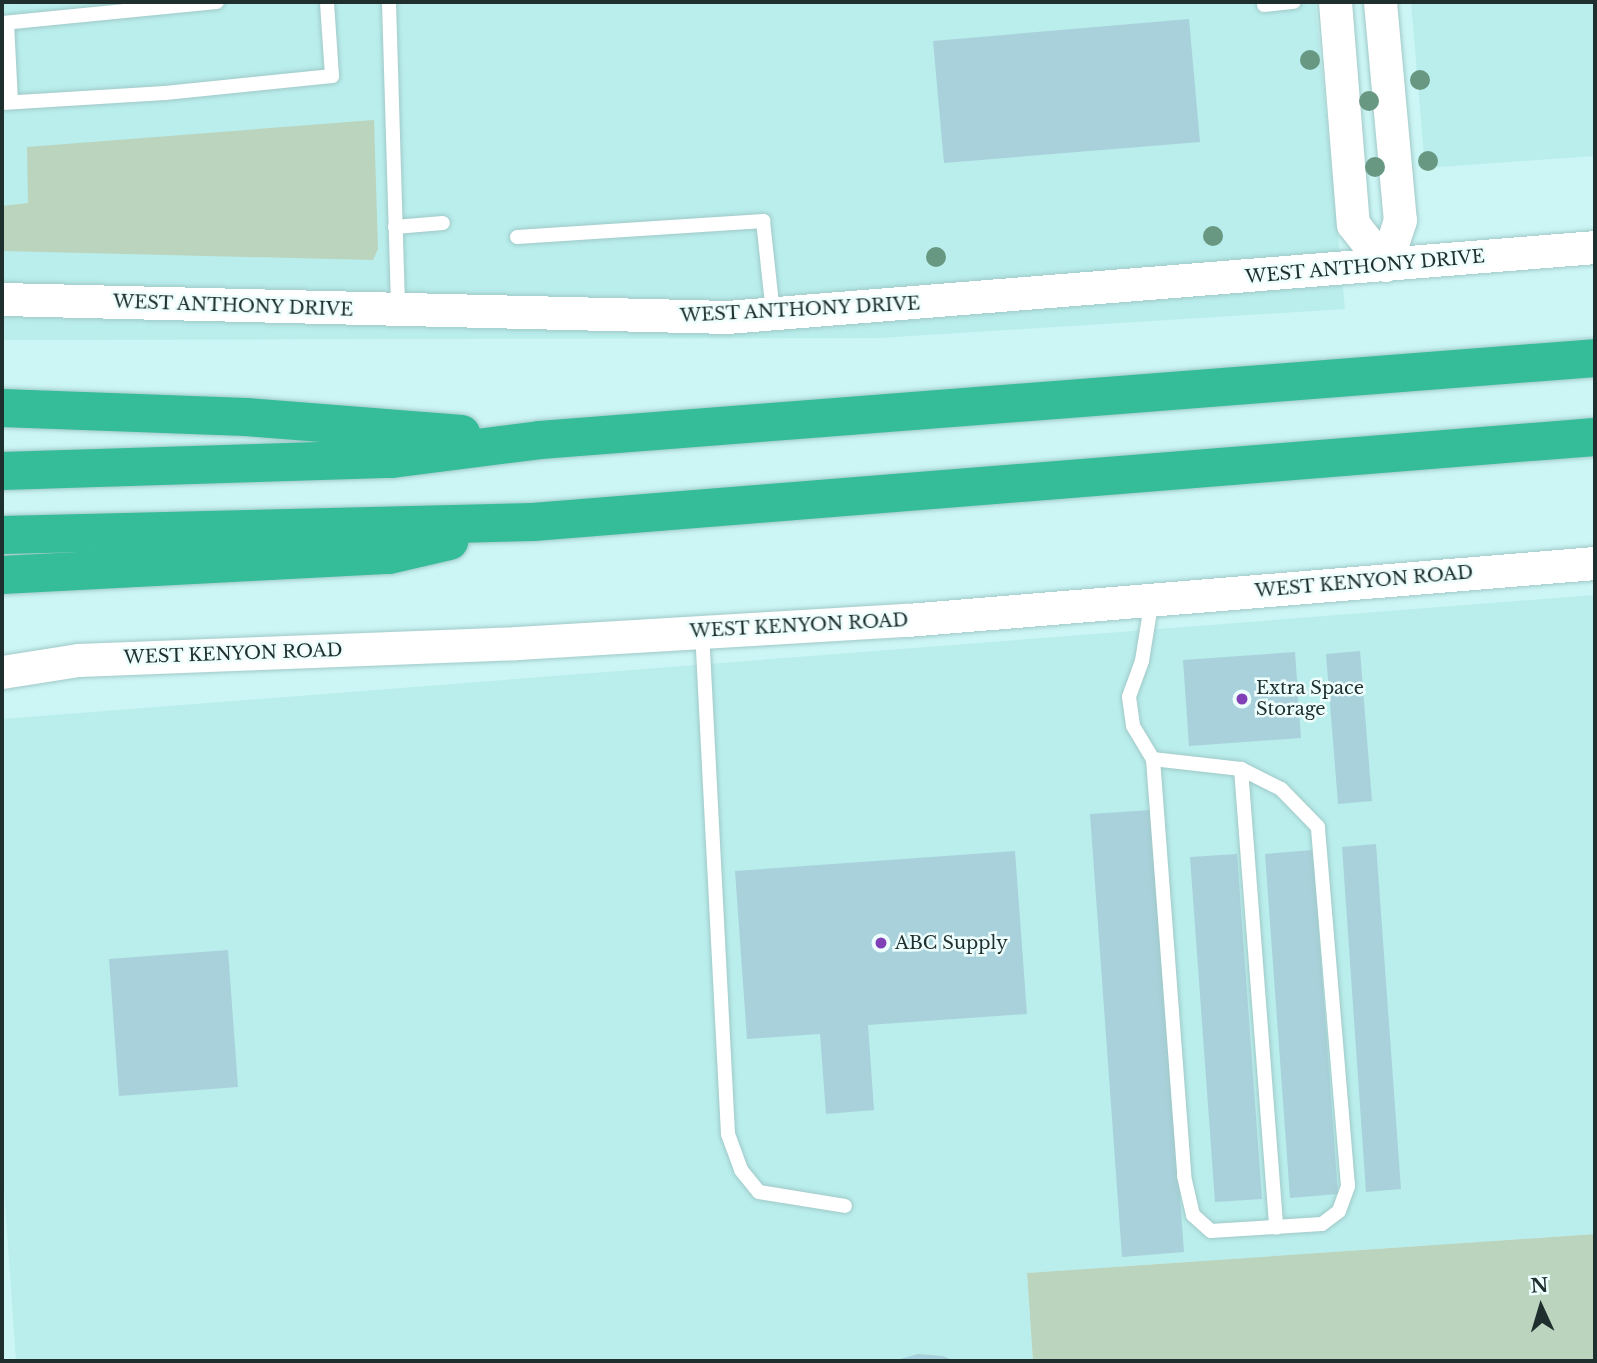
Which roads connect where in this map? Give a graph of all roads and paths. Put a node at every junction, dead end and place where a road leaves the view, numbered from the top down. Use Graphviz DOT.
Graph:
graph roads {
  1 [pos="217,2"];
  2 [pos="327,2"];
  3 [pos="389,2"];
  4 [pos="1294,2"];
  5 [pos="1335,2"];
  6 [pos="1380,2"];
  7 [pos="1264,5"];
  8 [pos="4,23"];
  9 [pos="7,102"];
  10 [pos="443,223"];
  11 [pos="396,227"];
  12 [pos="517,236"];
  13 [pos="1595,247"];
  14 [pos="1385,265"];
  15 [pos="2,299"];
  16 [pos="398,310"];
  17 [pos="773,313"];
  18 [pos="1595,358"];
  19 [pos="2,408"];
  20 [pos="1595,437"];
  21 [pos="540,440"];
  22 [pos="2,471"];
  23 [pos="533,522"];
  24 [pos="2,536"];
  25 [pos="1595,563"];
  26 [pos="2,575"];
  27 [pos="1152,599"];
  28 [pos="702,631"];
  29 [pos="2,671"];
  30 [pos="1153,759"];
  31 [pos="1241,769"];
  32 [pos="845,1206"];
  33 [pos="1276,1228"];
  1 -- 8 [label="lane"];
  2 -- 9 [label="lane"];
  3 -- 11 [label="lane"];
  4 -- 7 [label="lane"];
  5 -- 14 [label="street"];
  6 -- 14 [label="street"];
  8 -- 9 [label="lane"];
  10 -- 11 [label="lane"];
  11 -- 16 [label="lane"];
  12 -- 17 [label="lane"];
  13 -- 14 [label="street, WEST ANTHONY DRIVE"];
  14 -- 17 [label="street, WEST ANTHONY DRIVE"];
  15 -- 16 [label="street, WEST ANTHONY DRIVE"];
  16 -- 17 [label="street, WEST ANTHONY DRIVE"];
  18 -- 21 [label="highway"];
  19 -- 21 [label="highway"];
  20 -- 23 [label="highway"];
  21 -- 22 [label="highway"];
  23 -- 24 [label="highway"];
  23 -- 26 [label="highway"];
  25 -- 27 [label="street, WEST KENYON ROAD"];
  27 -- 28 [label="street, WEST KENYON ROAD"];
  27 -- 30 [label="lane"];
  28 -- 29 [label="street, WEST KENYON ROAD"];
  28 -- 32 [label="lane"];
  30 -- 31 [label="lane"];
  30 -- 33 [label="lane"];
  31 -- 33 [label="lane"];
  31 -- 33 [label="lane"];
}
